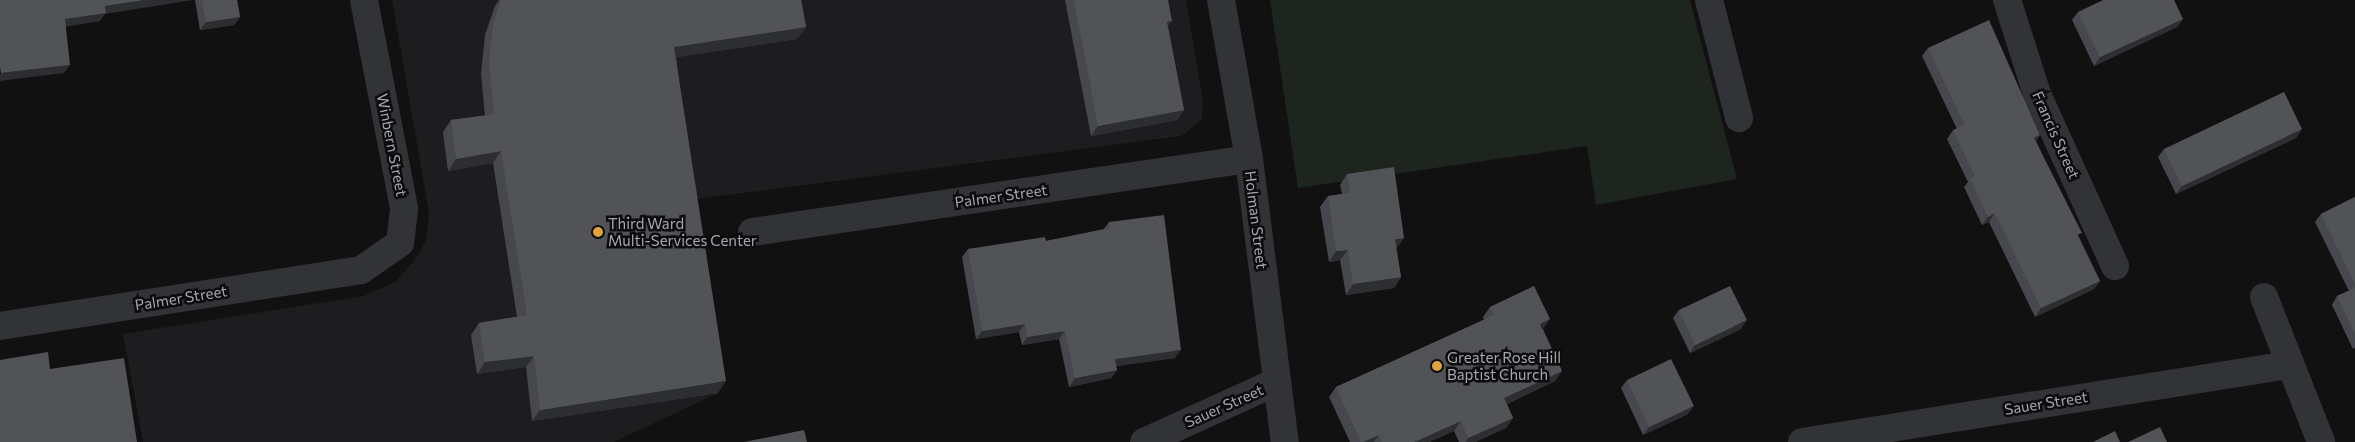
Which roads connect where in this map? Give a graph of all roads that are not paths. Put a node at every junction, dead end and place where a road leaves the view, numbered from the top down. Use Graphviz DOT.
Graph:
graph roads {
  1 [pos="364,0"];
  2 [pos="1221,0"];
  3 [pos="1710,0"];
  4 [pos="2007,0"];
  5 [pos="1739,118"];
  6 [pos="1249,159"];
  7 [pos="752,232"];
  8 [pos="2115,266"];
  9 [pos="361,270"];
  10 [pos="2264,297"];
  11 [pos="0,326"];
  12 [pos="2290,364"];
  13 [pos="1276,382"];
  14 [pos="1144,442"];
  15 [pos="1285,442"];
  16 [pos="1802,442"];
  17 [pos="2321,442"];
  1 -- 9 [label="street, Winbern Street"];
  2 -- 6 [label="street, Holman Street"];
  3 -- 5 [label="street"];
  4 -- 8 [label="street, Francis Street"];
  6 -- 7 [label="street, Palmer Street"];
  6 -- 13 [label="street, Holman Street"];
  9 -- 11 [label="street, Palmer Street"];
  10 -- 12 [label="street"];
  12 -- 16 [label="street, Sauer Street"];
  12 -- 17 [label="street"];
  13 -- 14 [label="street, Sauer Street"];
  13 -- 15 [label="street, Holman Street"];
}
